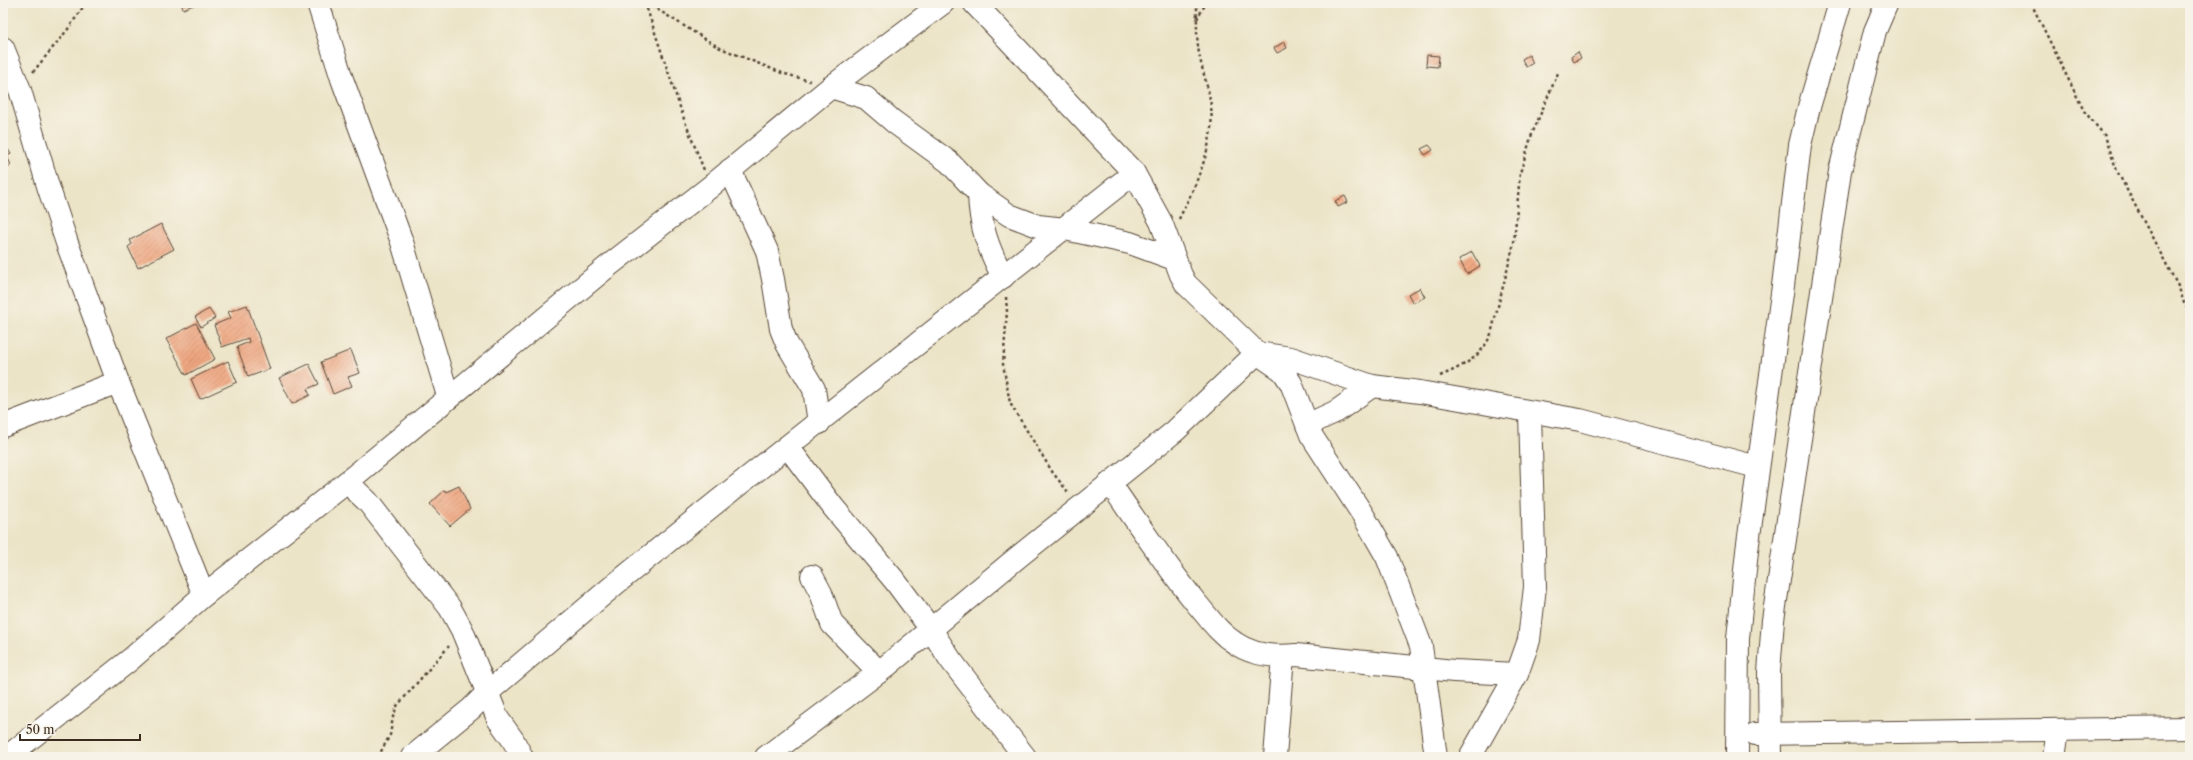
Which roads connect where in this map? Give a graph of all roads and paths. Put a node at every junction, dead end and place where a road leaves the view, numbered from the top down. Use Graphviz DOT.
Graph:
graph roads {
  1 [pos="86,3"];
  2 [pos="318,3"];
  3 [pos="646,3"];
  4 [pos="943,3"];
  5 [pos="974,3"];
  6 [pos="1197,3"];
  7 [pos="1206,3"];
  8 [pos="1840,3"];
  9 [pos="1887,3"];
  10 [pos="2032,3"];
  11 [pos="1197,19"];
  12 [pos="3,48"];
  13 [pos="1558,73"];
  14 [pos="831,87"];
  15 [pos="20,90"];
  16 [pos="730,170"];
  17 [pos="1134,173"];
  18 [pos="710,187"];
  19 [pos="979,194"];
  20 [pos="1065,229"];
  21 [pos="1171,251"];
  22 [pos="1003,277"];
  23 [pos="2190,313"];
  24 [pos="1257,353"];
  25 [pos="1435,378"];
  26 [pos="118,382"];
  27 [pos="1372,386"];
  28 [pos="448,396"];
  29 [pos="1530,413"];
  30 [pos="819,423"];
  31 [pos="1307,425"];
  32 [pos="3,426"];
  33 [pos="788,447"];
  34 [pos="1757,467"];
  35 [pos="347,482"];
  36 [pos="1110,483"];
  37 [pos="1080,506"];
  38 [pos="812,576"];
  39 [pos="204,595"];
  40 [pos="930,628"];
  41 [pos="462,630"];
  42 [pos="1283,656"];
  43 [pos="1423,668"];
  44 [pos="879,672"];
  45 [pos="1516,674"];
  46 [pos="488,692"];
  47 [pos="2190,728"];
  48 [pos="2058,731"];
  49 [pos="1738,734"];
  50 [pos="1769,735"];
  51 [pos="518,749"];
  52 [pos="7,757"];
  53 [pos="378,757"];
  54 [pos="412,757"];
  55 [pos="534,757"];
  56 [pos="766,757"];
  57 [pos="1025,757"];
  58 [pos="1275,757"];
  59 [pos="1436,757"];
  60 [pos="1470,757"];
  61 [pos="1737,757"];
  62 [pos="1770,757"];
  63 [pos="2054,757"];
  1 -- 15 [label="path"];
  2 -- 28 [label="street"];
  3 -- 14 [label="path"];
  3 -- 18 [label="path"];
  4 -- 14 [label="street"];
  5 -- 17 [label="street"];
  6 -- 11 [label="path"];
  7 -- 11 [label="path"];
  8 -- 34 [label="street"];
  9 -- 50 [label="street"];
  10 -- 23 [label="path"];
  11 -- 21 [label="path"];
  12 -- 15 [label="street"];
  13 -- 25 [label="path"];
  14 -- 16 [label="street"];
  14 -- 19 [label="street"];
  15 -- 26 [label="street"];
  16 -- 18 [label="street"];
  16 -- 30 [label="street"];
  17 -- 20 [label="street"];
  17 -- 21 [label="street"];
  18 -- 28 [label="street"];
  19 -- 20 [label="street"];
  19 -- 22 [label="street"];
  20 -- 21 [label="street"];
  20 -- 22 [label="street"];
  21 -- 24 [label="street"];
  22 -- 30 [label="street"];
  22 -- 37 [label="path"];
  24 -- 27 [label="street"];
  24 -- 31 [label="street"];
  24 -- 36 [label="street"];
  26 -- 32 [label="street"];
  26 -- 39 [label="street"];
  27 -- 29 [label="street"];
  27 -- 31 [label="street"];
  28 -- 35 [label="street"];
  29 -- 34 [label="street"];
  29 -- 45 [label="street"];
  30 -- 33 [label="street"];
  31 -- 43 [label="street"];
  33 -- 40 [label="street"];
  33 -- 46 [label="street"];
  34 -- 49 [label="street"];
  35 -- 39 [label="street"];
  35 -- 41 [label="street"];
  36 -- 37 [label="street"];
  36 -- 42 [label="street"];
  37 -- 40 [label="street"];
  38 -- 44 [label="street"];
  39 -- 52 [label="street"];
  40 -- 44 [label="street"];
  40 -- 57 [label="street"];
  41 -- 46 [label="street"];
  41 -- 53 [label="path"];
  42 -- 43 [label="street"];
  42 -- 58 [label="street"];
  43 -- 45 [label="street"];
  43 -- 59 [label="street"];
  44 -- 56 [label="street"];
  45 -- 60 [label="street"];
  46 -- 51 [label="street"];
  46 -- 54 [label="street"];
  47 -- 48 [label="street"];
  48 -- 50 [label="street"];
  48 -- 63 [label="street"];
  49 -- 50 [label="street"];
  49 -- 61 [label="street"];
  50 -- 62 [label="street"];
  51 -- 55 [label="street"];
}
